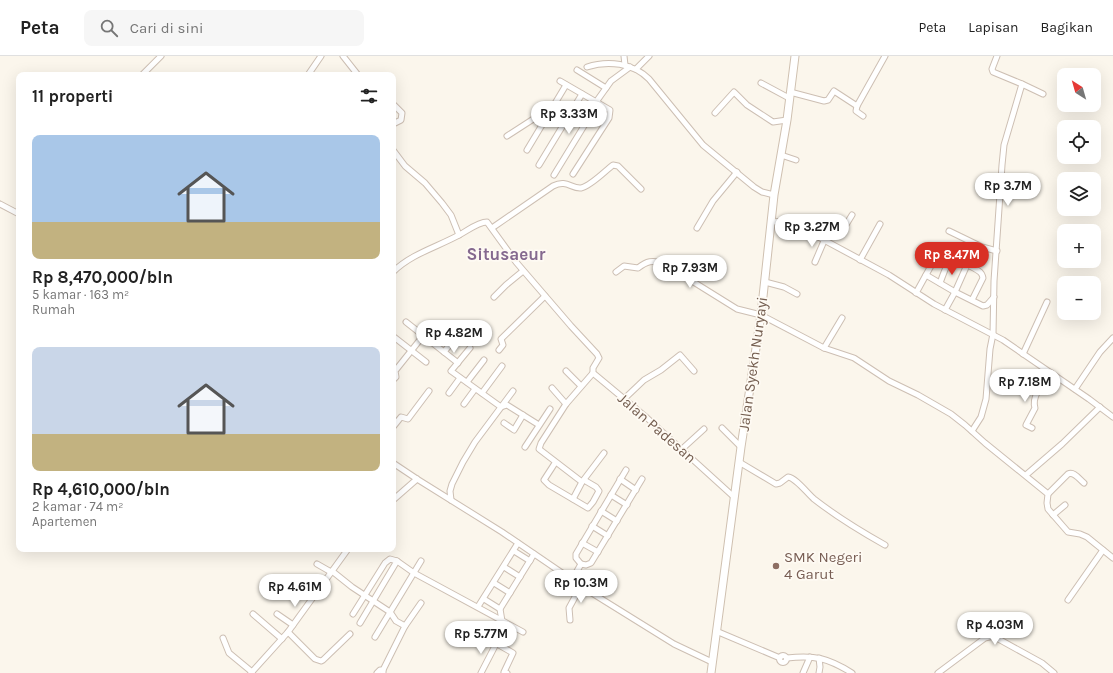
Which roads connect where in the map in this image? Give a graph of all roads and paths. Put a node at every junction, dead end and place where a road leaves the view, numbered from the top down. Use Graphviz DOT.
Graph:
graph roads {
  1 [pos="160,56"];
  2 [pos="321,56"];
  3 [pos="343,56"];
  4 [pos="624,56"];
  5 [pos="649,56"];
  6 [pos="795,56"];
  7 [pos="885,56"];
  8 [pos="997,56"];
  9 [pos="587,67"];
  10 [pos="630,67"];
  11 [pos="577,70"];
  12 [pos="145,72"];
  13 [pos="310,72"];
  14 [pos="356,72"];
  15 [pos="560,81"];
  16 [pos="761,83"];
  17 [pos="1022,84"];
  18 [pos="566,85"];
  19 [pos="606,88"];
  20 [pos="582,94"];
  21 [pos="1043,94"];
  22 [pos="789,95"];
  23 [pos="597,102"];
  24 [pos="857,106"];
  25 [pos="396,107"];
  26 [pos="715,112"];
  27 [pos="863,116"];
  28 [pos="787,120"];
  29 [pos="396,122"];
  30 [pos="543,124"];
  31 [pos="507,136"];
  32 [pos="527,150"];
  33 [pos="396,154"];
  34 [pos="781,155"];
  35 [pos="796,160"];
  36 [pos="539,165"];
  37 [pos="737,172"];
  38 [pos="573,174"];
  39 [pos="554,175"];
  40 [pos="641,189"];
  41 [pos="774,195"];
  42 [pos="0,204"];
  43 [pos="16,212"];
  44 [pos="852,215"];
  45 [pos="772,222"];
  46 [pos="880,224"];
  47 [pos="492,228"];
  48 [pos="697,228"];
  49 [pos="949,230"];
  50 [pos="459,235"];
  51 [pos="824,241"];
  52 [pos="997,251"];
  53 [pos="860,260"];
  54 [pos="815,262"];
  55 [pos="932,264"];
  56 [pos="967,265"];
  57 [pos="396,270"];
  58 [pos="523,271"];
  59 [pos="616,272"];
  60 [pos="926,275"];
  61 [pos="765,282"];
  62 [pos="940,283"];
  63 [pos="955,292"];
  64 [pos="916,293"];
  65 [pos="797,294"];
  66 [pos="545,296"];
  67 [pos="994,296"];
  68 [pos="494,297"];
  69 [pos="972,300"];
  70 [pos="1046,302"];
  71 [pos="946,310"];
  72 [pos="761,315"];
  73 [pos="842,318"];
  74 [pos="406,322"];
  75 [pos="993,334"];
  76 [pos="423,336"];
  77 [pos="455,338"];
  78 [pos="1113,338"];
  79 [pos="396,339"];
  80 [pos="470,348"];
  81 [pos="824,348"];
  82 [pos="499,350"];
  83 [pos="411,351"];
  84 [pos="444,352"];
  85 [pos="1023,354"];
  86 [pos="484,360"];
  87 [pos="426,362"];
  88 [pos="458,363"];
  89 [pos="502,366"];
  90 [pos="396,370"];
  91 [pos="566,371"];
  92 [pos="694,371"];
  93 [pos="593,373"];
  94 [pos="1051,373"];
  95 [pos="460,378"];
  96 [pos="467,382"];
  97 [pos="581,386"];
  98 [pos="552,388"];
  99 [pos="475,389"];
  100 [pos="1075,389"];
  101 [pos="513,391"];
  102 [pos="430,392"];
  103 [pos="449,393"];
  104 [pos="482,393"];
  105 [pos="624,399"];
  106 [pos="464,404"];
  107 [pos="566,404"];
  108 [pos="501,407"];
  109 [pos="1100,407"];
  110 [pos="550,409"];
  111 [pos="523,415"];
  112 [pos="1113,417"];
  113 [pos="396,423"];
  114 [pos="504,424"];
  115 [pos="539,425"];
  116 [pos="722,428"];
  117 [pos="1032,428"];
  118 [pos="704,429"];
  119 [pos="972,431"];
  120 [pos="525,447"];
  121 [pos="741,447"];
  122 [pos="682,449"];
  123 [pos="604,452"];
  124 [pos="739,462"];
  125 [pos="555,463"];
  126 [pos="396,465"];
  127 [pos="626,470"];
  128 [pos="1026,475"];
  129 [pos="417,479"];
  130 [pos="620,479"];
  131 [pos="642,479"];
  132 [pos="583,481"];
  133 [pos="1084,483"];
  134 [pos="636,490"];
  135 [pos="1048,494"];
  136 [pos="611,495"];
  137 [pos="396,497"];
  138 [pos="734,497"];
  139 [pos="573,498"];
  140 [pos="450,500"];
  141 [pos="627,505"];
  142 [pos="1065,505"];
  143 [pos="601,511"];
  144 [pos="1053,516"];
  145 [pos="617,521"];
  146 [pos="592,526"];
  147 [pos="608,536"];
  148 [pos="518,543"];
  149 [pos="582,543"];
  150 [pos="885,545"];
  151 [pos="1103,550"];
  152 [pos="514,551"];
  153 [pos="346,552"];
  154 [pos="598,552"];
  155 [pos="534,554"];
  156 [pos="1113,558"];
  157 [pos="397,561"];
  158 [pos="421,561"];
  159 [pos="530,561"];
  160 [pos="317,564"];
  161 [pos="581,564"];
  162 [pos="504,567"];
  163 [pos="331,571"];
  164 [pos="414,573"];
  165 [pos="520,577"];
  166 [pos="572,580"];
  167 [pos="494,583"];
  168 [pos="581,586"];
  169 [pos="510,593"];
  170 [pos="365,596"];
  171 [pos="484,599"];
  172 [pos="1068,600"];
  173 [pos="372,601"];
  174 [pos="421,602"];
  175 [pos="479,605"];
  176 [pos="500,609"];
  177 [pos="390,612"];
  178 [pos="253,614"];
  179 [pos="277,614"];
  180 [pos="352,614"];
  181 [pos="570,620"];
  182 [pos="502,621"];
  183 [pos="360,623"];
  184 [pos="293,625"];
  185 [pos="405,626"];
  186 [pos="716,631"];
  187 [pos="288,632"];
  188 [pos="523,632"];
  189 [pos="350,634"];
  190 [pos="375,636"];
  191 [pos="223,638"];
  192 [pos="282,639"];
  193 [pos="496,644"];
  194 [pos="810,657"];
  195 [pos="819,658"];
  196 [pos="712,662"];
  197 [pos="251,672"];
  198 [pos="383,672"];
  199 [pos="377,673"];
  200 [pos="481,673"];
  201 [pos="507,673"];
  202 [pos="711,673"];
  203 [pos="803,673"];
  204 [pos="819,673"];
  205 [pos="852,673"];
  206 [pos="938,673"];
  207 [pos="1054,673"];
  1 -- 12 [label="street"];
  2 -- 13 [label="street"];
  3 -- 14 [label="street"];
  4 -- 10 [label="street"];
  5 -- 10 [label="street"];
  6 -- 22 [label="main road, Jalan Syekh Nuryayi"];
  7 -- 24 [label="street"];
  8 -- 17 [label="street"];
  9 -- 10 [label="street"];
  10 -- 19 [label="street"];
  10 -- 37 [label="street"];
  11 -- 19 [label="street"];
  15 -- 18 [label="street"];
  16 -- 22 [label="street"];
  17 -- 21 [label="street"];
  17 -- 52 [label="street"];
  18 -- 20 [label="street"];
  18 -- 30 [label="street"];
  19 -- 23 [label="street"];
  20 -- 23 [label="street"];
  20 -- 36 [label="street"];
  22 -- 24 [label="street"];
  22 -- 28 [label="main road, Jalan Syekh Nuryayi"];
  23 -- 38 [label="street"];
  23 -- 39 [label="street"];
  24 -- 27 [label="street"];
  25 -- 29 [label="street"];
  26 -- 28 [label="street"];
  28 -- 34 [label="main road, Jalan Syekh Nuryayi"];
  30 -- 31 [label="street"];
  30 -- 32 [label="street"];
  33 -- 50 [label="street"];
  34 -- 35 [label="street"];
  34 -- 41 [label="main road, Jalan Syekh Nuryayi"];
  37 -- 41 [label="street"];
  37 -- 48 [label="street"];
  40 -- 47 [label="street"];
  41 -- 45 [label="main road, Jalan Syekh Nuryayi"];
  42 -- 43 [label="street"];
  44 -- 51 [label="street"];
  45 -- 51 [label="street"];
  45 -- 61 [label="main road, Jalan Syekh Nuryayi"];
  46 -- 53 [label="street"];
  47 -- 50 [label="street"];
  47 -- 58 [label="street"];
  49 -- 52 [label="street"];
  50 -- 57 [label="street"];
  51 -- 53 [label="street"];
  51 -- 54 [label="street"];
  52 -- 67 [label="street"];
  53 -- 64 [label="street"];
  55 -- 60 [label="street"];
  56 -- 62 [label="street"];
  56 -- 63 [label="street"];
  56 -- 69 [label="street"];
  58 -- 66 [label="street"];
  58 -- 68 [label="street"];
  59 -- 72 [label="street"];
  60 -- 62 [label="street"];
  60 -- 64 [label="street"];
  61 -- 65 [label="street"];
  61 -- 72 [label="main road, Jalan Syekh Nuryayi"];
  62 -- 63 [label="street"];
  63 -- 69 [label="street"];
  63 -- 71 [label="street"];
  64 -- 71 [label="street"];
  66 -- 82 [label="street"];
  66 -- 93 [label="street"];
  67 -- 69 [label="street"];
  67 -- 75 [label="street"];
  70 -- 85 [label="street"];
  71 -- 75 [label="street"];
  72 -- 81 [label="street"];
  72 -- 121 [label="main road, Jalan Syekh Nuryayi"];
  73 -- 81 [label="street"];
  74 -- 76 [label="street"];
  75 -- 85 [label="street"];
  75 -- 119 [label="street"];
  76 -- 83 [label="street"];
  76 -- 84 [label="street"];
  77 -- 84 [label="street"];
  78 -- 100 [label="street"];
  79 -- 83 [label="street"];
  80 -- 88 [label="street"];
  81 -- 119 [label="street"];
  83 -- 87 [label="street"];
  83 -- 90 [label="street"];
  84 -- 88 [label="street"];
  85 -- 94 [label="street"];
  86 -- 96 [label="street"];
  88 -- 95 [label="street"];
  89 -- 104 [label="street"];
  91 -- 97 [label="street"];
  92 -- 105 [label="street"];
  93 -- 97 [label="street"];
  93 -- 105 [label="street, Jalan Padesan"];
  94 -- 100 [label="street"];
  94 -- 117 [label="street"];
  95 -- 96 [label="street"];
  95 -- 103 [label="street"];
  96 -- 99 [label="street"];
  97 -- 107 [label="street"];
  98 -- 107 [label="street"];
  99 -- 104 [label="street"];
  99 -- 106 [label="street"];
  100 -- 109 [label="street"];
  101 -- 108 [label="street"];
  102 -- 113 [label="street"];
  104 -- 108 [label="street"];
  105 -- 122 [label="street, Jalan Padesan"];
  107 -- 125 [label="street"];
  108 -- 111 [label="street"];
  108 -- 140 [label="street"];
  109 -- 112 [label="street"];
  109 -- 128 [label="street"];
  110 -- 115 [label="street"];
  111 -- 114 [label="street"];
  111 -- 115 [label="street"];
  115 -- 120 [label="street"];
  116 -- 121 [label="street"];
  118 -- 122 [label="street"];
  119 -- 128 [label="street"];
  121 -- 124 [label="main road, Jalan Syekh Nuryayi"];
  122 -- 138 [label="street, Jalan Padesan"];
  123 -- 132 [label="street"];
  124 -- 138 [label="main road, Jalan Syekh Nuryayi"];
  124 -- 150 [label="street"];
  125 -- 132 [label="street"];
  125 -- 139 [label="street"];
  126 -- 129 [label="street"];
  127 -- 130 [label="street"];
  128 -- 135 [label="street"];
  129 -- 137 [label="street"];
  129 -- 140 [label="street"];
  130 -- 134 [label="street"];
  130 -- 136 [label="street"];
  131 -- 134 [label="street"];
  132 -- 139 [label="street"];
  132 -- 139 [label="street"];
  133 -- 135 [label="street"];
  134 -- 141 [label="street"];
  135 -- 144 [label="street"];
  136 -- 141 [label="street"];
  136 -- 143 [label="street"];
  138 -- 186 [label="main road, Jalan Syekh Nuryayi"];
  140 -- 148 [label="street"];
  141 -- 145 [label="street"];
  142 -- 144 [label="street"];
  143 -- 145 [label="street"];
  143 -- 146 [label="street"];
  144 -- 151 [label="street"];
  145 -- 147 [label="street"];
  146 -- 147 [label="street"];
  146 -- 149 [label="street"];
  147 -- 154 [label="street"];
  148 -- 155 [label="street"];
  148 -- 175 [label="street"];
  149 -- 154 [label="street"];
  149 -- 161 [label="street"];
  151 -- 156 [label="street"];
  151 -- 172 [label="street"];
  152 -- 159 [label="street"];
  153 -- 163 [label="street"];
  154 -- 161 [label="street"];
  155 -- 159 [label="street"];
  155 -- 166 [label="street"];
  157 -- 164 [label="street"];
  157 -- 170 [label="street"];
  157 -- 173 [label="street"];
  158 -- 164 [label="street"];
  159 -- 165 [label="street"];
  160 -- 163 [label="street"];
  161 -- 166 [label="street"];
  162 -- 165 [label="street"];
  163 -- 170 [label="street"];
  163 -- 184 [label="street"];
  164 -- 177 [label="street"];
  164 -- 182 [label="street"];
  165 -- 169 [label="street"];
  166 -- 168 [label="street"];
  167 -- 169 [label="street"];
  168 -- 181 [label="street"];
  168 -- 196 [label="street"];
  169 -- 176 [label="street"];
  170 -- 173 [label="street"];
  170 -- 180 [label="street"];
  171 -- 176 [label="street"];
  173 -- 177 [label="street"];
  173 -- 183 [label="street"];
  174 -- 185 [label="street"];
  176 -- 182 [label="street"];
  177 -- 185 [label="street"];
  177 -- 190 [label="street"];
  178 -- 192 [label="street"];
  179 -- 184 [label="street"];
  182 -- 188 [label="street"];
  182 -- 193 [label="street"];
  184 -- 187 [label="street"];
  185 -- 198 [label="street"];
  186 -- 194 [label="street"];
  186 -- 196 [label="main road, Jalan Syekh Nuryayi"];
  187 -- 189 [label="street"];
  187 -- 192 [label="street"];
  191 -- 197 [label="street"];
  192 -- 197 [label="street"];
  193 -- 200 [label="street"];
  193 -- 201 [label="street"];
  194 -- 195 [label="street"];
  194 -- 203 [label="street"];
  195 -- 204 [label="street"];
  195 -- 205 [label="street"];
  196 -- 202 [label="main road, Jalan Syekh Nuryayi"];
  198 -- 199 [label="street"];
  206 -- 207 [label="street"];
}
